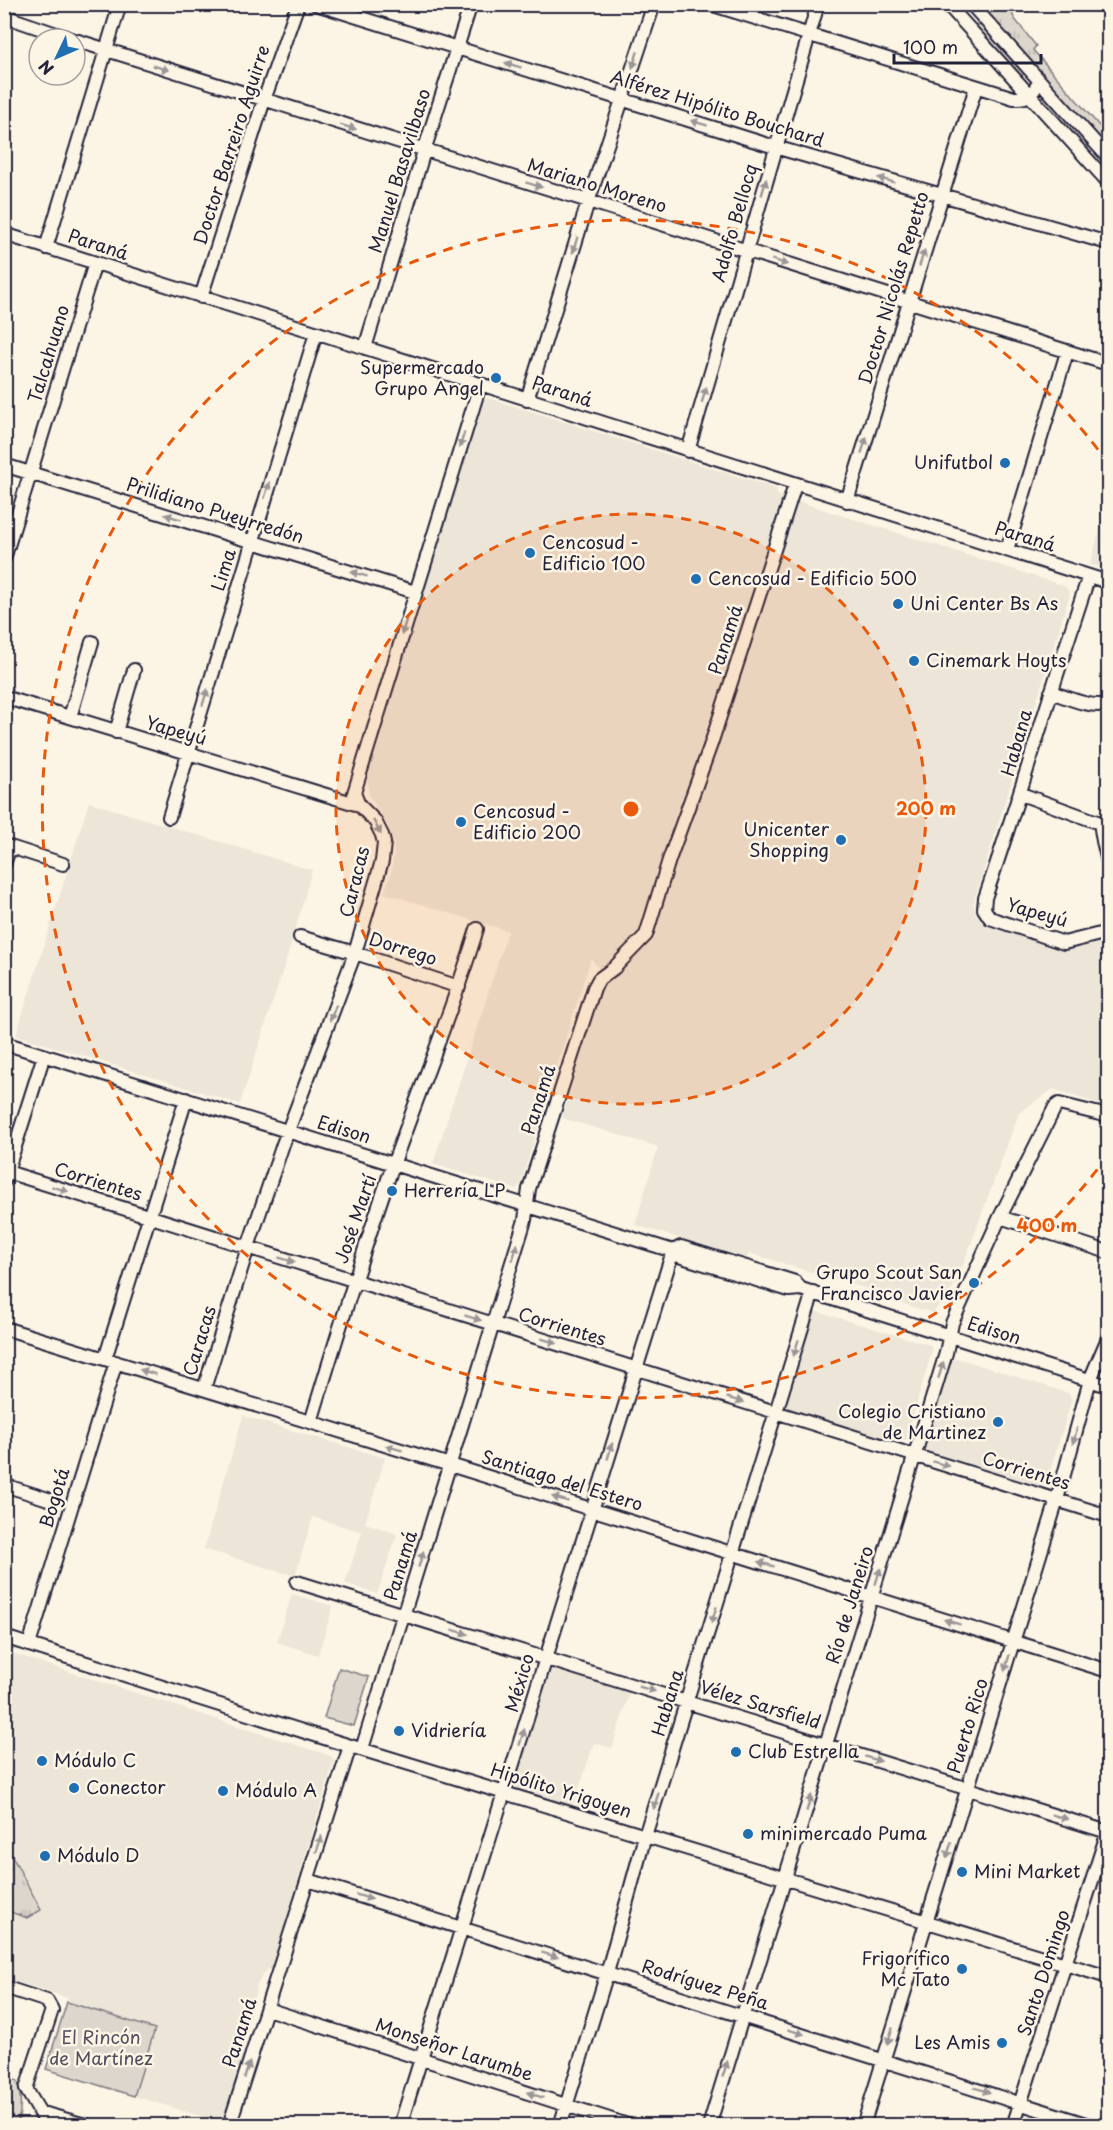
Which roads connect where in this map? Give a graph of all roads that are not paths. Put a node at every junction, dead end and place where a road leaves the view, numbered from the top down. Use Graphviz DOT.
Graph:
graph roads {
  1 [pos="120,4"];
  2 [pos="298,4"];
  3 [pos="316,4"];
  4 [pos="471,4"];
  5 [pos="654,4"];
  6 [pos="710,4"];
  7 [pos="818,4"];
  8 [pos="947,4"];
  9 [pos="970,4"];
  10 [pos="4,16"];
  11 [pos="36,27"];
  12 [pos="808,36"];
  13 [pos="87,45"];
  14 [pos="458,48"];
  15 [pos="106,51"];
  16 [pos="1040,81"];
  17 [pos="976,87"];
  18 [pos="1030,94"];
  19 [pos="622,99"];
  20 [pos="264,100"];
  21 [pos="775,147"];
  22 [pos="424,151"];
  23 [pos="1108,157"];
  24 [pos="1108,182"];
  25 [pos="942,196"];
  26 [pos="588,202"];
  27 [pos="4,234"];
  28 [pos="1108,243"];
  29 [pos="46,248"];
  30 [pos="745,251"];
  31 [pos="95,263"];
  32 [pos="201,297"];
  33 [pos="908,302"];
  34 [pos="316,333"];
  35 [pos="364,348"];
  36 [pos="1067,352"];
  37 [pos="1108,364"];
  38 [pos="480,385"];
  39 [pos="527,400"];
  40 [pos="688,451"];
  41 [pos="4,465"];
  42 [pos="31,473"];
  43 [pos="795,485"];
  44 [pos="847,501"];
  45 [pos="251,541"];
  46 [pos="1007,549"];
  47 [pos="4,558"];
  48 [pos="1089,576"];
  49 [pos="1108,582"];
  50 [pos="415,592"];
  51 [pos="92,642"];
  52 [pos="134,670"];
  53 [pos="1051,692"];
  54 [pos="4,697"];
  55 [pos="1108,704"];
  56 [pos="70,717"];
  57 [pos="116,732"];
  58 [pos="188,753"];
  59 [pos="1021,794"];
  60 [pos="359,805"];
  61 [pos="169,817"];
  62 [pos="1104,822"];
  63 [pos="7,846"];
  64 [pos="1108,862"];
  65 [pos="4,864"];
  66 [pos="63,864"];
  67 [pos="990,918"];
  68 [pos="477,929"];
  69 [pos="1108,932"];
  70 [pos="300,938"];
  71 [pos="356,953"];
  72 [pos="459,987"];
  73 [pos="4,1043"];
  74 [pos="44,1055"];
  75 [pos="186,1100"];
  76 [pos="1108,1116"];
  77 [pos="288,1132"];
  78 [pos="393,1164"];
  79 [pos="5,1175"];
  80 [pos="527,1206"];
  81 [pos="149,1217"];
  82 [pos="1000,1217"];
  83 [pos="248,1247"];
  84 [pos="673,1251"];
  85 [pos="1108,1252"];
  86 [pos="354,1281"];
  87 [pos="807,1290"];
  88 [pos="493,1324"];
  89 [pos="4,1328"];
  90 [pos="948,1336"];
  91 [pos="1108,1338"];
  92 [pos="110,1361"];
  93 [pos="636,1369"];
  94 [pos="1090,1380"];
  95 [pos="1108,1386"];
  96 [pos="204,1389"];
  97 [pos="777,1413"];
  98 [pos="311,1422"];
  99 [pos="915,1456"];
  100 [pos="450,1465"];
  101 [pos="4,1485"];
  102 [pos="48,1499"];
  103 [pos="1058,1500"];
  104 [pos="592,1509"];
  105 [pos="1108,1516"];
  106 [pos="733,1554"];
  107 [pos="297,1582"];
  108 [pos="872,1597"];
  109 [pos="404,1615"];
  110 [pos="4,1637"];
  111 [pos="1013,1641"];
  112 [pos="29,1645"];
  113 [pos="546,1659"];
  114 [pos="1108,1671"];
  115 [pos="687,1702"];
  116 [pos="826,1745"];
  117 [pos="356,1748"];
  118 [pos="968,1788"];
  119 [pos="505,1793"];
  120 [pos="1108,1831"];
  121 [pos="645,1836"];
  122 [pos="785,1879"];
  123 [pos="308,1880"];
  124 [pos="926,1922"];
  125 [pos="462,1928"];
  126 [pos="1067,1965"];
  127 [pos="607,1973"];
  128 [pos="1108,1977"];
  129 [pos="4,1987"];
  130 [pos="267,2009"];
  131 [pos="742,2015"];
  132 [pos="421,2059"];
  133 [pos="883,2059"];
  134 [pos="1020,2102"];
  135 [pos="567,2105"];
  136 [pos="39,2112"];
  137 [pos="48,2126"];
  138 [pos="89,2126"];
  139 [pos="229,2126"];
  140 [pos="400,2126"];
  141 [pos="560,2126"];
  142 [pos="631,2126"];
  143 [pos="709,2126"];
  144 [pos="863,2126"];
  145 [pos="1013,2126"];
  146 [pos="1092,2126"];
  1 -- 15 [label="street"];
  2 -- 20 [label="street, Doctor Barreiro Aguirre"];
  3 -- 14 [label="street, Alférez Hipólito Bouchard"];
  4 -- 14 [label="street, Manuel Basavilbaso"];
  5 -- 19 [label="street, one-way"];
  6 -- 12 [label="street"];
  7 -- 12 [label="street, Adolfo Bellocq"];
  8 -- 18 [label="street"];
  9 -- 16 [label="street"];
  10 -- 11 [label="street, Mariano Moreno"];
  12 -- 17 [label="street"];
  12 -- 21 [label="street, Adolfo Bellocq"];
  13 -- 15 [label="street, Mariano Moreno"];
  19 -- 14 [label="street, Alférez Hipólito Bouchard, one-way"];
  14 -- 22 [label="street, Manuel Basavilbaso"];
  15 -- 20 [label="street, Mariano Moreno, one-way"];
  15 -- 29 [label="street"];
  16 -- 18 [label="street"];
  16 -- 23 [label="street"];
  17 -- 18 [label="street"];
  17 -- 25 [label="street, Doctor Nicolás Repetto"];
  18 -- 24 [label="street"];
  21 -- 19 [label="street, Alférez Hipólito Bouchard, one-way"];
  19 -- 26 [label="street"];
  20 -- 22 [label="street, Mariano Moreno, one-way"];
  20 -- 32 [label="street, Doctor Barreiro Aguirre"];
  25 -- 21 [label="street, Alférez Hipólito Bouchard, one-way"];
  30 -- 21 [label="street, Adolfo Bellocq, one-way"];
  22 -- 26 [label="street, Mariano Moreno, one-way"];
  22 -- 35 [label="street, Manuel Basavilbaso"];
  25 -- 28 [label="street, Alférez Hipólito Bouchard"];
  33 -- 25 [label="street, Doctor Nicolás Repetto, one-way"];
  26 -- 30 [label="street, Mariano Moreno"];
  26 -- 39 [label="street, one-way"];
  27 -- 29 [label="street, Paraná"];
  29 -- 31 [label="street, Paraná"];
  30 -- 33 [label="street, Mariano Moreno, one-way"];
  40 -- 30 [label="street, Adolfo Bellocq, one-way"];
  31 -- 32 [label="street, Paraná"];
  31 -- 42 [label="street, Talcahuano"];
  32 -- 34 [label="street, Paraná"];
  33 -- 36 [label="street, Mariano Moreno"];
  44 -- 33 [label="street, Doctor Nicolás Repetto, one-way"];
  34 -- 35 [label="street, Paraná"];
  45 -- 34 [label="street, Lima, one-way"];
  35 -- 38 [label="street, Paraná"];
  36 -- 37 [label="street, Mariano Moreno"];
  36 -- 46 [label="street"];
  38 -- 39 [label="street, Paraná"];
  38 -- 50 [label="street, one-way"];
  39 -- 40 [label="street, Paraná"];
  40 -- 43 [label="street, Paraná"];
  41 -- 42 [label="street, Prilidiano Pueyrredón"];
  45 -- 42 [label="street, Prilidiano Pueyrredón, one-way"];
  42 -- 47 [label="street, Talcahuano"];
  43 -- 44 [label="street, Paraná"];
  43 -- 80 [label="street, Panamá"];
  44 -- 46 [label="street, Paraná"];
  50 -- 45 [label="street, Prilidiano Pueyrredón, one-way"];
  58 -- 45 [label="street, Lima, one-way"];
  46 -- 48 [label="street, Paraná"];
  48 -- 49 [label="street, Paraná"];
  48 -- 53 [label="street, Habana"];
  50 -- 60 [label="street, one-way"];
  51 -- 56 [label="street"];
  52 -- 57 [label="street"];
  53 -- 55 [label="street"];
  53 -- 59 [label="street, Habana"];
  54 -- 56 [label="street, Yapeyú"];
  56 -- 57 [label="street, Yapeyú"];
  57 -- 58 [label="street, Yapeyú"];
  58 -- 60 [label="street, Yapeyú"];
  58 -- 61 [label="street, Lima"];
  59 -- 62 [label="street"];
  59 -- 67 [label="street, Habana"];
  60 -- 71 [label="street, Caracas, one-way"];
  62 -- 64 [label="street"];
  63 -- 65 [label="street"];
  63 -- 66 [label="street"];
  67 -- 69 [label="street, Yapeyú"];
  68 -- 72 [label="street, José Martí"];
  70 -- 71 [label="street, Dorrego"];
  71 -- 72 [label="street, Dorrego"];
  71 -- 77 [label="street, Caracas, one-way"];
  72 -- 78 [label="street, José Martí"];
  73 -- 74 [label="street, Edison"];
  74 -- 75 [label="street, Edison"];
  74 -- 79 [label="street"];
  75 -- 77 [label="street, Edison"];
  75 -- 81 [label="street, Bogotá"];
  76 -- 82 [label="street, Río de Janeiro"];
  77 -- 78 [label="street, Edison"];
  77 -- 83 [label="street, Caracas"];
  78 -- 80 [label="street, Edison"];
  78 -- 86 [label="street, José Martí"];
  79 -- 81 [label="street, Corrientes, one-way"];
  80 -- 84 [label="street, Edison"];
  88 -- 80 [label="street, Panamá, one-way"];
  81 -- 83 [label="street, Corrientes"];
  81 -- 92 [label="street, Bogotá"];
  82 -- 85 [label="street"];
  82 -- 90 [label="street, Río de Janeiro"];
  83 -- 86 [label="street, Corrientes, one-way"];
  83 -- 96 [label="street, Caracas"];
  84 -- 87 [label="street, Edison"];
  84 -- 93 [label="street, México"];
  86 -- 88 [label="street, Corrientes, one-way"];
  86 -- 98 [label="street, José Martí"];
  87 -- 90 [label="street, Edison"];
  87 -- 97 [label="street, Habana, one-way"];
  88 -- 93 [label="street, Corrientes, one-way"];
  88 -- 100 [label="street, Panamá"];
  89 -- 92 [label="street, Santiago del Estero"];
  90 -- 94 [label="street, Edison"];
  99 -- 90 [label="street, Río de Janeiro, one-way"];
  91 -- 94 [label="street, Puerto Rico"];
  96 -- 92 [label="street, Santiago del Estero, one-way"];
  92 -- 112 [label="street, Bogotá"];
  93 -- 97 [label="street, Corrientes, one-way"];
  104 -- 93 [label="street, México, one-way"];
  94 -- 95 [label="street, Edison"];
  94 -- 103 [label="street, Puerto Rico, one-way"];
  96 -- 98 [label="street, Santiago del Estero"];
  97 -- 99 [label="street, Corrientes"];
  97 -- 106 [label="street, Habana"];
  100 -- 98 [label="street, Santiago del Estero, one-way"];
  99 -- 103 [label="street, Corrientes, one-way"];
  108 -- 99 [label="street, Río de Janeiro, one-way"];
  104 -- 100 [label="street, Santiago del Estero, one-way"];
  109 -- 100 [label="street, Panamá, one-way"];
  101 -- 102 [label="street"];
  103 -- 105 [label="street, Corrientes"];
  103 -- 111 [label="street, Puerto Rico"];
  104 -- 106 [label="street, Santiago del Estero"];
  104 -- 113 [label="street, México"];
  108 -- 106 [label="street, Santiago del Estero, one-way"];
  106 -- 115 [label="street, Habana, one-way"];
  107 -- 109 [label="street, Vélez Sarsfield"];
  111 -- 108 [label="street, Santiago del Estero, one-way"];
  108 -- 116 [label="street, Río de Janeiro"];
  109 -- 113 [label="street, Vélez Sarsfield, one-way"];
  109 -- 117 [label="street, Panamá"];
  110 -- 112 [label="street, Hipólito Yrigoyen"];
  111 -- 114 [label="street, Santiago del Estero"];
  111 -- 118 [label="street, Puerto Rico, one-way"];
  112 -- 117 [label="street, Hipólito Yrigoyen"];
  113 -- 115 [label="street, Vélez Sarsfield, one-way"];
  119 -- 113 [label="street, México, one-way"];
  115 -- 116 [label="street, Vélez Sarsfield"];
  115 -- 121 [label="street, Habana, one-way"];
  116 -- 118 [label="street, Vélez Sarsfield, one-way"];
  122 -- 116 [label="street, Río de Janeiro, one-way"];
  117 -- 119 [label="street, Hipólito Yrigoyen"];
  123 -- 117 [label="street, Panamá, one-way"];
  118 -- 120 [label="street, Vélez Sarsfield, one-way"];
  118 -- 124 [label="street, Puerto Rico, one-way"];
  119 -- 121 [label="street, Hipólito Yrigoyen"];
  119 -- 125 [label="street, México"];
  120 -- 126 [label="street, Santo Domingo"];
  121 -- 122 [label="street, Hipólito Yrigoyen"];
  121 -- 127 [label="street, Habana"];
  122 -- 124 [label="street, Hipólito Yrigoyen"];
  122 -- 131 [label="street, Río de Janeiro"];
  123 -- 125 [label="street, Rodríguez Peña, one-way"];
  123 -- 130 [label="street, Panamá"];
  124 -- 126 [label="street, Hipólito Yrigoyen"];
  124 -- 133 [label="street, Puerto Rico, one-way"];
  125 -- 127 [label="street, Rodríguez Peña, one-way"];
  125 -- 132 [label="street, México"];
  126 -- 128 [label="street, Hipólito Yrigoyen"];
  126 -- 134 [label="street, Santo Domingo"];
  127 -- 131 [label="street, Rodríguez Peña"];
  127 -- 135 [label="street, Habana"];
  129 -- 136 [label="street"];
  130 -- 132 [label="street, Monseñor Larumbe"];
  139 -- 130 [label="street, Panamá, one-way"];
  131 -- 133 [label="street, Rodríguez Peña, one-way"];
  143 -- 131 [label="street, Río de Janeiro, one-way"];
  135 -- 132 [label="street, Monseñor Larumbe, one-way"];
  132 -- 140 [label="street, México"];
  133 -- 134 [label="street, Rodríguez Peña, one-way"];
  133 -- 144 [label="street, Puerto Rico"];
  134 -- 145 [label="street, Santo Domingo"];
  134 -- 146 [label="street, Rodríguez Peña"];
  135 -- 141 [label="street, Habana"];
  135 -- 142 [label="street, Monseñor Larumbe"];
  136 -- 137 [label="street"];
  136 -- 138 [label="street"];
}
